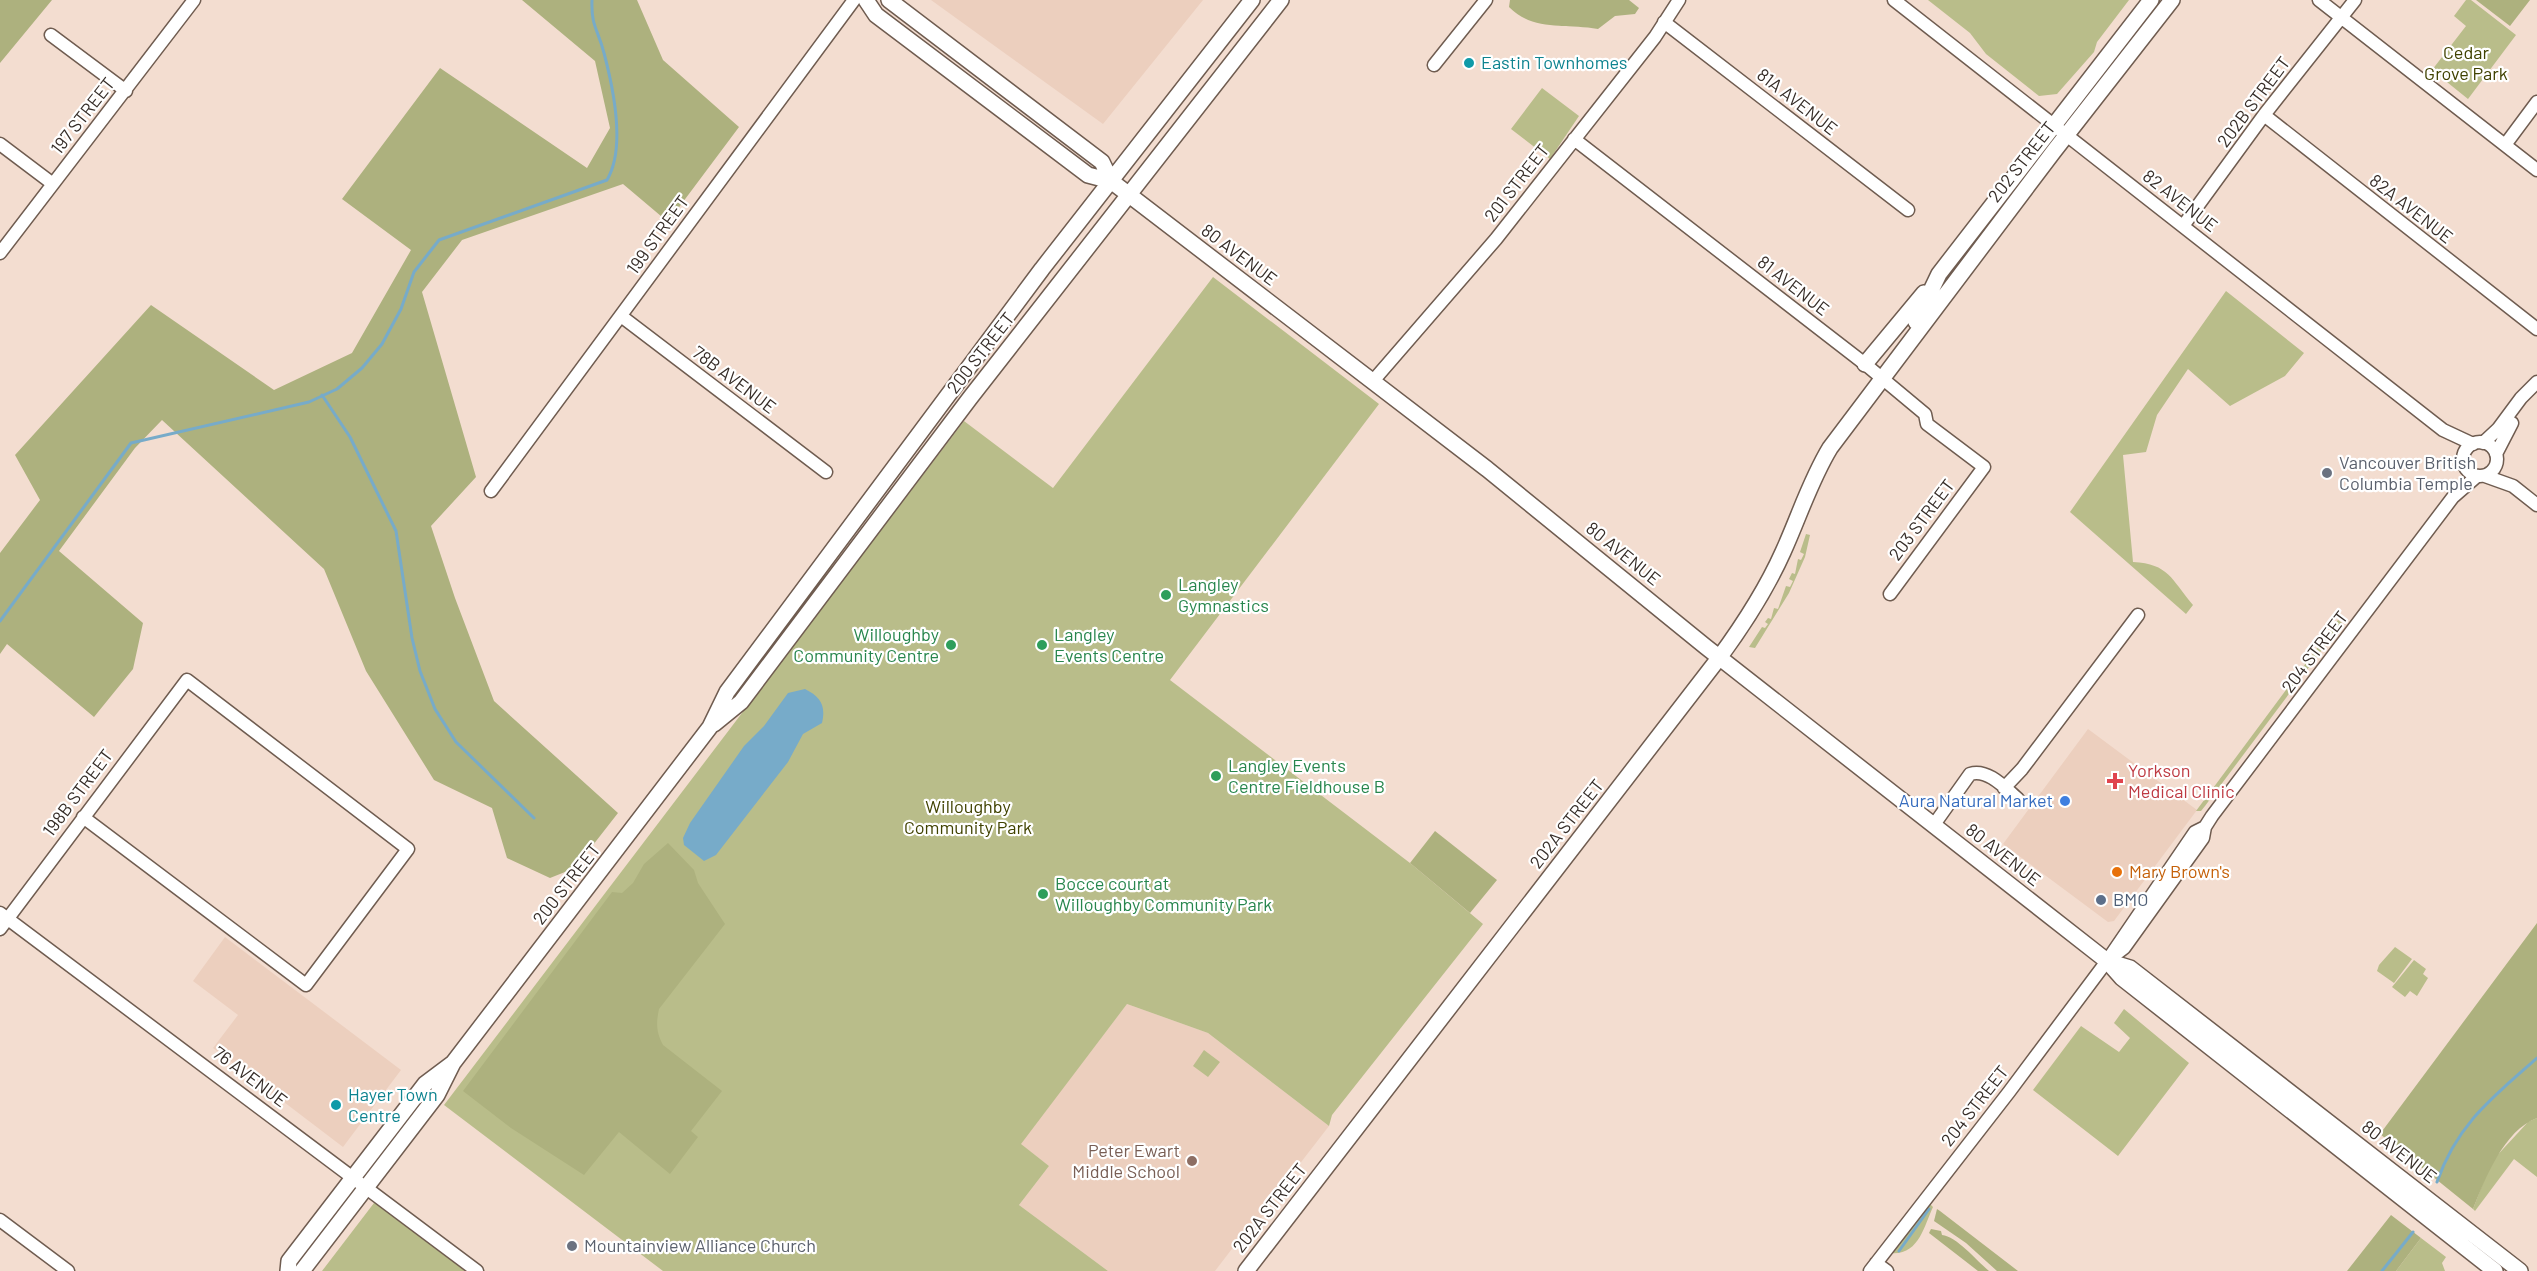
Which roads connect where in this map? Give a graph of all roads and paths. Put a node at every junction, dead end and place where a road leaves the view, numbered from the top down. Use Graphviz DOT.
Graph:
graph roads {
  1 [pos="194,0"];
  2 [pos="854,0"];
  3 [pos="866,0"];
  4 [pos="889,0"];
  5 [pos="1252,0"];
  6 [pos="1281,0"];
  7 [pos="1486,0"];
  8 [pos="1679,0"];
  9 [pos="1894,0"];
  10 [pos="2151,0"];
  11 [pos="2172,0"];
  12 [pos="2319,0"];
  13 [pos="2355,0"];
  14 [pos="2341,18"];
  15 [pos="1664,22"];
  16 [pos="51,35"];
  17 [pos="1434,65"];
  18 [pos="126,91"];
  19 [pos="2537,102"];
  20 [pos="2264,115"];
  21 [pos="2053,124"];
  22 [pos="2067,135"];
  23 [pos="1574,139"];
  24 [pos="0,144"];
  25 [pos="2505,145"];
  26 [pos="2537,170"];
  27 [pos="1111,182"];
  28 [pos="52,184"];
  29 [pos="1129,196"];
  30 [pos="1908,210"];
  31 [pos="2183,226"];
  32 [pos="0,253"];
  33 [pos="1939,274"];
  34 [pos="621,316"];
  35 [pos="2537,329"];
  36 [pos="1903,349"];
  37 [pos="1865,364"];
  38 [pos="1882,378"];
  39 [pos="1373,381"];
  40 [pos="2534,385"];
  41 [pos="2443,430"];
  42 [pos="2478,443"];
  43 [pos="2496,459"];
  44 [pos="2464,463"];
  45 [pos="1984,467"];
  46 [pos="826,472"];
  47 [pos="2481,476"];
  48 [pos="2513,486"];
  49 [pos="491,491"];
  50 [pos="2453,497"];
  51 [pos="2537,505"];
  52 [pos="1890,594"];
  53 [pos="2138,615"];
  54 [pos="1719,658"];
  55 [pos="710,727"];
  56 [pos="2004,788"];
  57 [pos="2018,799"];
  58 [pos="83,817"];
  59 [pos="1933,826"];
  60 [pos="2,920"];
  61 [pos="2107,961"];
  62 [pos="453,1063"];
  63 [pos="354,1177"];
  64 [pos="366,1188"];
  65 [pos="0,1220"];
  66 [pos="1873,1267"];
  67 [pos="68,1271"];
  68 [pos="288,1271"];
  69 [pos="302,1271"];
  70 [pos="477,1271"];
  71 [pos="1246,1271"];
  72 [pos="1887,1271"];
  73 [pos="2495,1271"];
  74 [pos="2520,1271"];
  1 -- 18 [label="street, 197 STREET"];
  2 -- 34 [label="street, 199 STREET"];
  3 -- 27 [label="main road, 80 AVENUE"];
  4 -- 27 [label="main road, 80 AVENUE"];
  5 -- 27 [label="main road, 200 STREET"];
  6 -- 29 [label="main road, 200 STREET"];
  7 -- 17 [label="street"];
  8 -- 15 [label="street, 201 STREET"];
  9 -- 21 [label="street, 82 AVENUE"];
  10 -- 21 [label="main road, 202 STREET"];
  11 -- 22 [label="main road, 202 STREET"];
  12 -- 14 [label="street"];
  13 -- 14 [label="street, 202B STREET"];
  14 -- 20 [label="street, 202B STREET"];
  14 -- 25 [label="street"];
  15 -- 23 [label="street, 201 STREET"];
  15 -- 30 [label="street, 81A AVENUE"];
  16 -- 18 [label="street"];
  18 -- 28 [label="street, 197 STREET"];
  19 -- 25 [label="street"];
  20 -- 31 [label="street, 202B STREET"];
  20 -- 35 [label="street, 82A AVENUE"];
  21 -- 22 [label="street, 82 AVENUE"];
  21 -- 33 [label="main road, 202 STREET"];
  22 -- 31 [label="street, 82 AVENUE"];
  22 -- 36 [label="main road, 202 STREET"];
  23 -- 37 [label="street, 81 AVENUE"];
  23 -- 39 [label="street, 201 STREET"];
  24 -- 28 [label="street"];
  25 -- 26 [label="street"];
  27 -- 29 [label="main road, 80 AVENUE"];
  27 -- 55 [label="main road, 200 STREET"];
  28 -- 32 [label="street, 197 STREET"];
  29 -- 39 [label="main road, 80 AVENUE"];
  29 -- 55 [label="main road, 200 STREET"];
  31 -- 41 [label="street, 82 AVENUE"];
  33 -- 36 [label="main road, 202 STREET"];
  33 -- 37 [label="main road"];
  34 -- 46 [label="street, 78B AVENUE"];
  34 -- 49 [label="street, 199 STREET"];
  36 -- 38 [label="main road, 202 STREET"];
  37 -- 38 [label="street, 81 AVENUE"];
  38 -- 45 [label="street, 81 AVENUE"];
  38 -- 54 [label="main road, 202A STREET"];
  39 -- 54 [label="main road, 80 AVENUE"];
  40 -- 42 [label="street"];
  40 -- 43 [label="street"];
  41 -- 42 [label="street, 82 AVENUE"];
  41 -- 44 [label="street, 82 AVENUE"];
  42 -- 43 [label="street"];
  42 -- 44 [label="street"];
  43 -- 47 [label="street"];
  43 -- 48 [label="street"];
  44 -- 47 [label="street"];
  44 -- 50 [label="street, 204 STREET"];
  45 -- 52 [label="street, 203 STREET"];
  47 -- 48 [label="street"];
  47 -- 50 [label="street, 204 STREET"];
  48 -- 51 [label="street"];
  50 -- 61 [label="street, 204 STREET"];
  53 -- 56 [label="street"];
  54 -- 59 [label="main road, 80 AVENUE"];
  54 -- 71 [label="main road, 202A STREET"];
  55 -- 62 [label="main road, 200 STREET"];
  56 -- 57 [label="street"];
  56 -- 59 [label="street"];
  58 -- 58 [label="street, 198B STREET"];
  58 -- 60 [label="street, 198B STREET"];
  59 -- 61 [label="main road, 80 AVENUE"];
  60 -- 63 [label="street, 76 AVENUE"];
  61 -- 66 [label="street, 204 STREET"];
  61 -- 73 [label="main road, 80 AVENUE"];
  61 -- 74 [label="main road, 80 AVENUE"];
  62 -- 63 [label="main road, 200 STREET"];
  62 -- 64 [label="main road, 200 STREET"];
  63 -- 64 [label="street, 76 AVENUE"];
  63 -- 68 [label="main road, 200 STREET"];
  64 -- 69 [label="main road, 200 STREET"];
  64 -- 70 [label="street, 76 AVENUE"];
  65 -- 67 [label="street"];
  66 -- 72 [label="street"];
}
